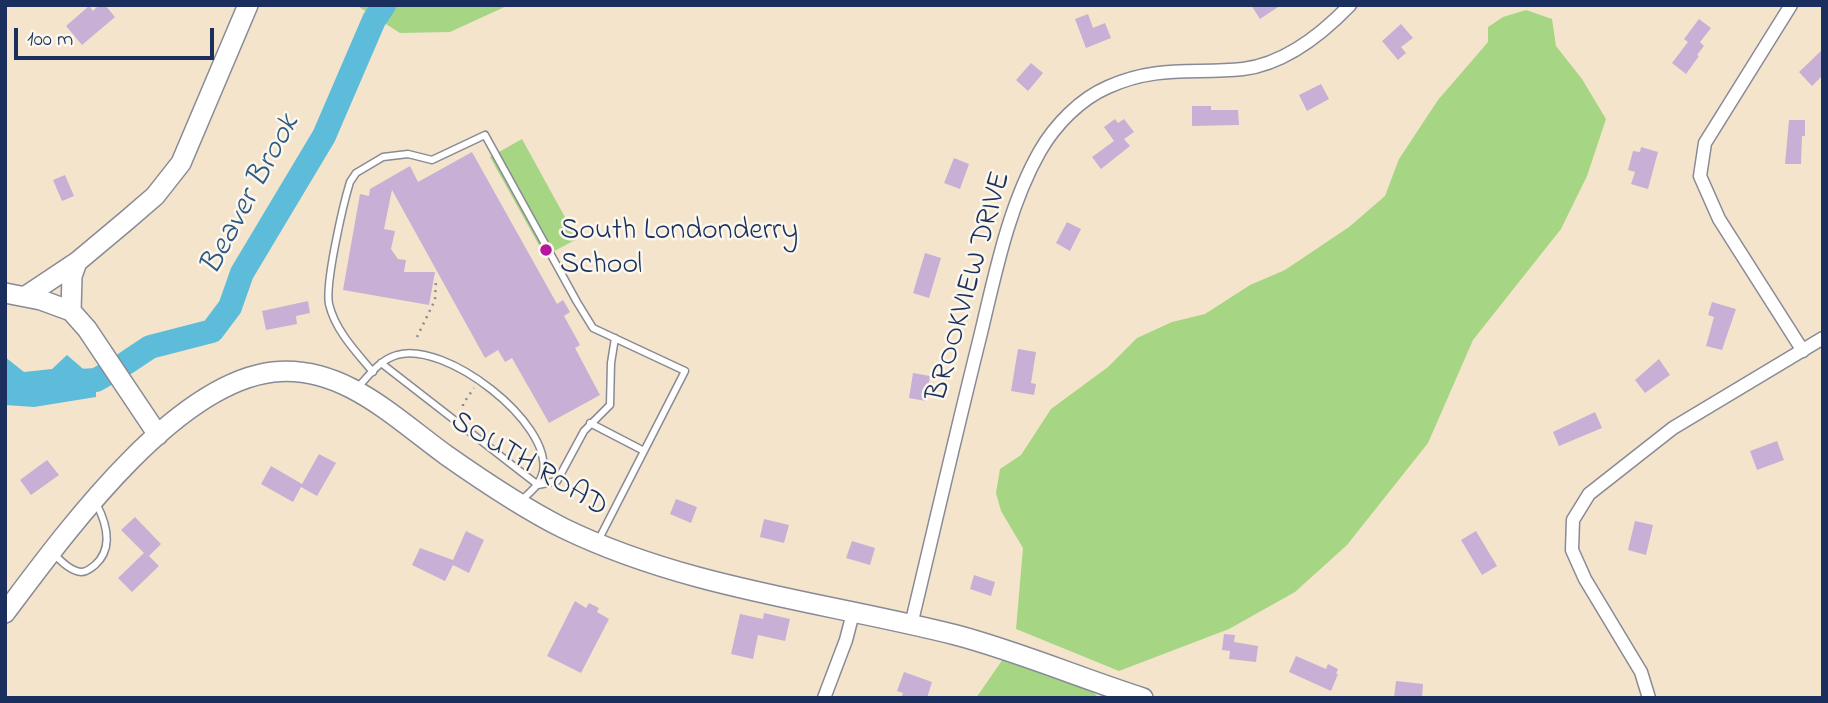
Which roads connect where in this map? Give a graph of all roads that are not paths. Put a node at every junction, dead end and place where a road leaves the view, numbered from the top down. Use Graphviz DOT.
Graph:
graph roads {
  1 [pos="248,5"];
  2 [pos="1350,5"];
  3 [pos="1791,5"];
  4 [pos="77,262"];
  5 [pos="5,293"];
  6 [pos="26,296"];
  7 [pos="71,311"];
  8 [pos="615,338"];
  9 [pos="1823,338"];
  10 [pos="1803,351"];
  11 [pos="381,363"];
  12 [pos="373,372"];
  13 [pos="356,390"];
  14 [pos="590,423"];
  15 [pos="158,435"];
  16 [pos="644,451"];
  17 [pos="538,485"];
  18 [pos="94,499"];
  19 [pos="520,503"];
  20 [pos="597,543"];
  21 [pos="51,552"];
  22 [pos="5,613"];
  23 [pos="853,613"];
  24 [pos="911,625"];
  25 [pos="824,698"];
  26 [pos="1143,698"];
  27 [pos="1648,698"];
  1 -- 4 [label="street"];
  2 -- 24 [label="street, BROOKVIEW DRIVE"];
  3 -- 10 [label="street"];
  4 -- 6 [label="street"];
  4 -- 7 [label="street"];
  5 -- 6 [label="street"];
  6 -- 7 [label="street"];
  7 -- 15 [label="street"];
  8 -- 12 [label="lane"];
  8 -- 14 [label="lane"];
  8 -- 16 [label="lane"];
  9 -- 10 [label="street"];
  10 -- 27 [label="street"];
  11 -- 12 [label="lane"];
  11 -- 17 [label="lane"];
  11 -- 17 [label="lane"];
  12 -- 13 [label="lane"];
  13 -- 15 [label="street, SOUTH ROAD"];
  13 -- 19 [label="street, SOUTH ROAD"];
  14 -- 16 [label="lane"];
  14 -- 17 [label="lane"];
  15 -- 18 [label="street, SOUTH ROAD"];
  16 -- 20 [label="lane"];
  17 -- 19 [label="lane"];
  18 -- 21 [label="street, SOUTH ROAD"];
  18 -- 21 [label="lane"];
  19 -- 20 [label="street, SOUTH ROAD"];
  20 -- 23 [label="street, SOUTH ROAD"];
  21 -- 22 [label="street, SOUTH ROAD"];
  23 -- 24 [label="street, SOUTH ROAD"];
  23 -- 25 [label="street"];
  24 -- 26 [label="street, SOUTH ROAD"];
}
